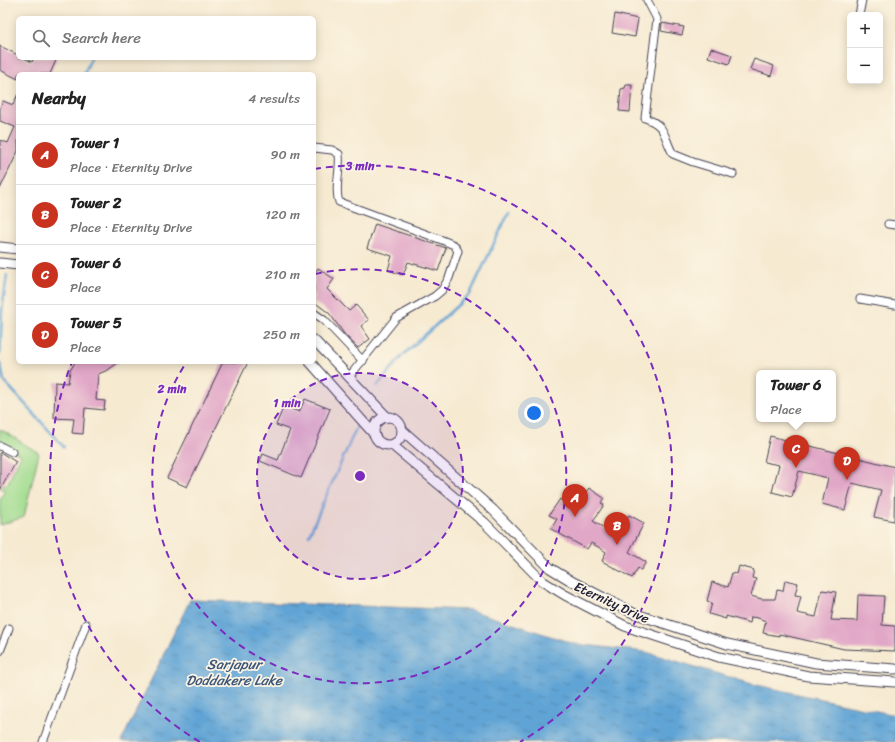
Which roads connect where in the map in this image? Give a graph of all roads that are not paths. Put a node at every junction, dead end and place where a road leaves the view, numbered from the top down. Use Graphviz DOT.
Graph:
graph roads {
  1 [pos="647,0"];
  2 [pos="862,0"];
  3 [pos="860,12"];
  4 [pos="316,148"];
  5 [pos="733,174"];
  6 [pos="0,247"];
  7 [pos="16,249"];
  8 [pos="0,263"];
  9 [pos="16,265"];
  10 [pos="860,299"];
  11 [pos="895,305"];
  12 [pos="316,314"];
  13 [pos="316,342"];
  14 [pos="363,361"];
  15 [pos="312,364"];
  16 [pos="349,377"];
  17 [pos="387,417"];
  18 [pos="403,431"];
  19 [pos="374,434"];
  20 [pos="392,445"];
  21 [pos="0,446"];
  22 [pos="12,452"];
  23 [pos="86,624"];
  24 [pos="9,628"];
  25 [pos="0,651"];
  26 [pos="895,669"];
  27 [pos="895,682"];
  28 [pos="43,742"];
  1 -- 5 [label="street"];
  2 -- 3 [label="street"];
  4 -- 14 [label="street"];
  6 -- 7 [label="street"];
  8 -- 9 [label="street"];
  10 -- 11 [label="street"];
  12 -- 14 [label="street"];
  13 -- 16 [label="street, Eternity Drive"];
  14 -- 16 [label="street"];
  15 -- 19 [label="street, Eternity Drive"];
  16 -- 17 [label="street, Eternity Drive"];
  17 -- 18 [label="street, Eternity Drive"];
  17 -- 19 [label="street"];
  18 -- 20 [label="street"];
  18 -- 26 [label="street, Eternity Drive"];
  19 -- 20 [label="street, Eternity Drive"];
  20 -- 27 [label="street, Eternity Drive"];
  21 -- 22 [label="street"];
  23 -- 28 [label="street"];
  24 -- 25 [label="street"];
}
